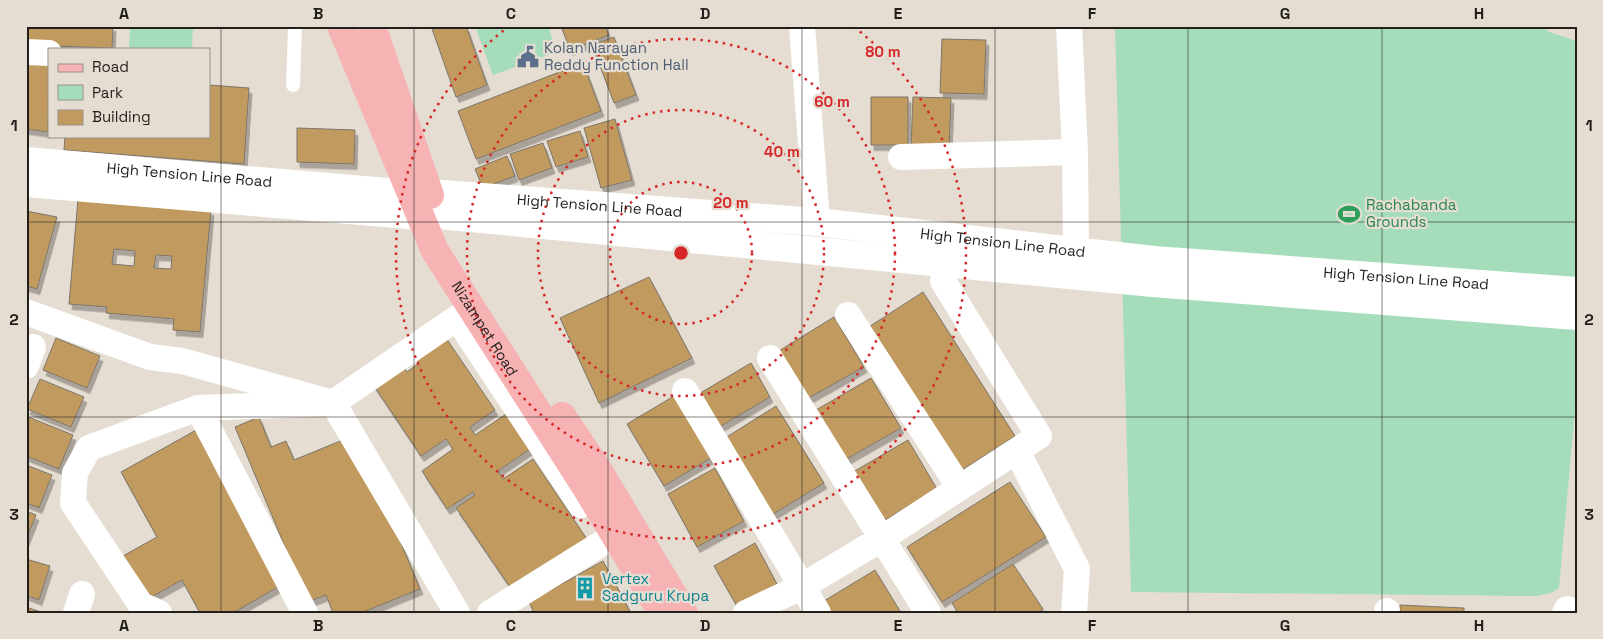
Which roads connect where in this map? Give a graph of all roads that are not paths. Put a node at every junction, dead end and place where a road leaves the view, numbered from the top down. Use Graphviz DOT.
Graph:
graph roads {
  1 [pos="295,26"];
  2 [pos="341,26"];
  3 [pos="372,26"];
  4 [pos="802,26"];
  5 [pos="1069,26"];
  6 [pos="26,52"];
  7 [pos="48,53"];
  8 [pos="293,85"];
  9 [pos="1075,152"];
  10 [pos="901,157"];
  11 [pos="26,161"];
  12 [pos="26,183"];
  13 [pos="384,202"];
  14 [pos="425,204"];
  15 [pos="708,214"];
  16 [pos="817,222"];
  17 [pos="705,240"];
  18 [pos="1076,251"];
  19 [pos="943,281"];
  20 [pos="1577,291"];
  21 [pos="26,312"];
  22 [pos="848,314"];
  23 [pos="1577,316"];
  24 [pos="770,358"];
  25 [pos="685,391"];
  26 [pos="333,403"];
  27 [pos="198,408"];
  28 [pos="1017,451"];
  29 [pos="960,488"];
  30 [pos="610,538"];
  31 [pos="881,538"];
  32 [pos="802,587"];
  33 [pos="159,613"];
  34 [pos="304,613"];
  35 [pos="457,613"];
  36 [pos="490,613"];
  37 [pos="650,613"];
  38 [pos="662,613"];
  39 [pos="684,613"];
  40 [pos="746,613"];
  41 [pos="818,613"];
  42 [pos="928,613"];
  43 [pos="1074,613"];
  1 -- 8 [label="lane"];
  2 -- 14 [label="main road, Nizampet Road"];
  3 -- 14 [label="main road, Nizampet Road"];
  4 -- 16 [label="street"];
  5 -- 9 [label="street"];
  6 -- 7 [label="street"];
  9 -- 10 [label="street"];
  9 -- 18 [label="street"];
  11 -- 13 [label="main road, High Tension Line Road"];
  12 -- 13 [label="main road"];
  13 -- 14 [label="main road"];
  14 -- 15 [label="main road, High Tension Line Road"];
  14 -- 17 [label="main road, High Tension Line Road"];
  14 -- 30 [label="main road, Nizampet Road"];
  14 -- 39 [label="main road, Nizampet Road"];
  15 -- 16 [label="main road, High Tension Line Road"];
  15 -- 17 [label="main road"];
  16 -- 18 [label="main road, High Tension Line Road"];
  17 -- 23 [label="main road, High Tension Line Road"];
  18 -- 20 [label="main road, High Tension Line Road"];
  19 -- 28 [label="street"];
  21 -- 26 [label="street"];
  22 -- 29 [label="street"];
  24 -- 31 [label="street"];
  25 -- 32 [label="street"];
  26 -- 27 [label="street"];
  26 -- 30 [label="street"];
  26 -- 35 [label="street"];
  27 -- 33 [label="street"];
  27 -- 34 [label="street"];
  28 -- 29 [label="street"];
  28 -- 43 [label="street"];
  29 -- 31 [label="street"];
  30 -- 36 [label="street"];
  30 -- 37 [label="street"];
  30 -- 38 [label="main road, Nizampet Road"];
  31 -- 32 [label="street"];
  31 -- 42 [label="street"];
  32 -- 40 [label="street"];
  32 -- 41 [label="street"];
}
